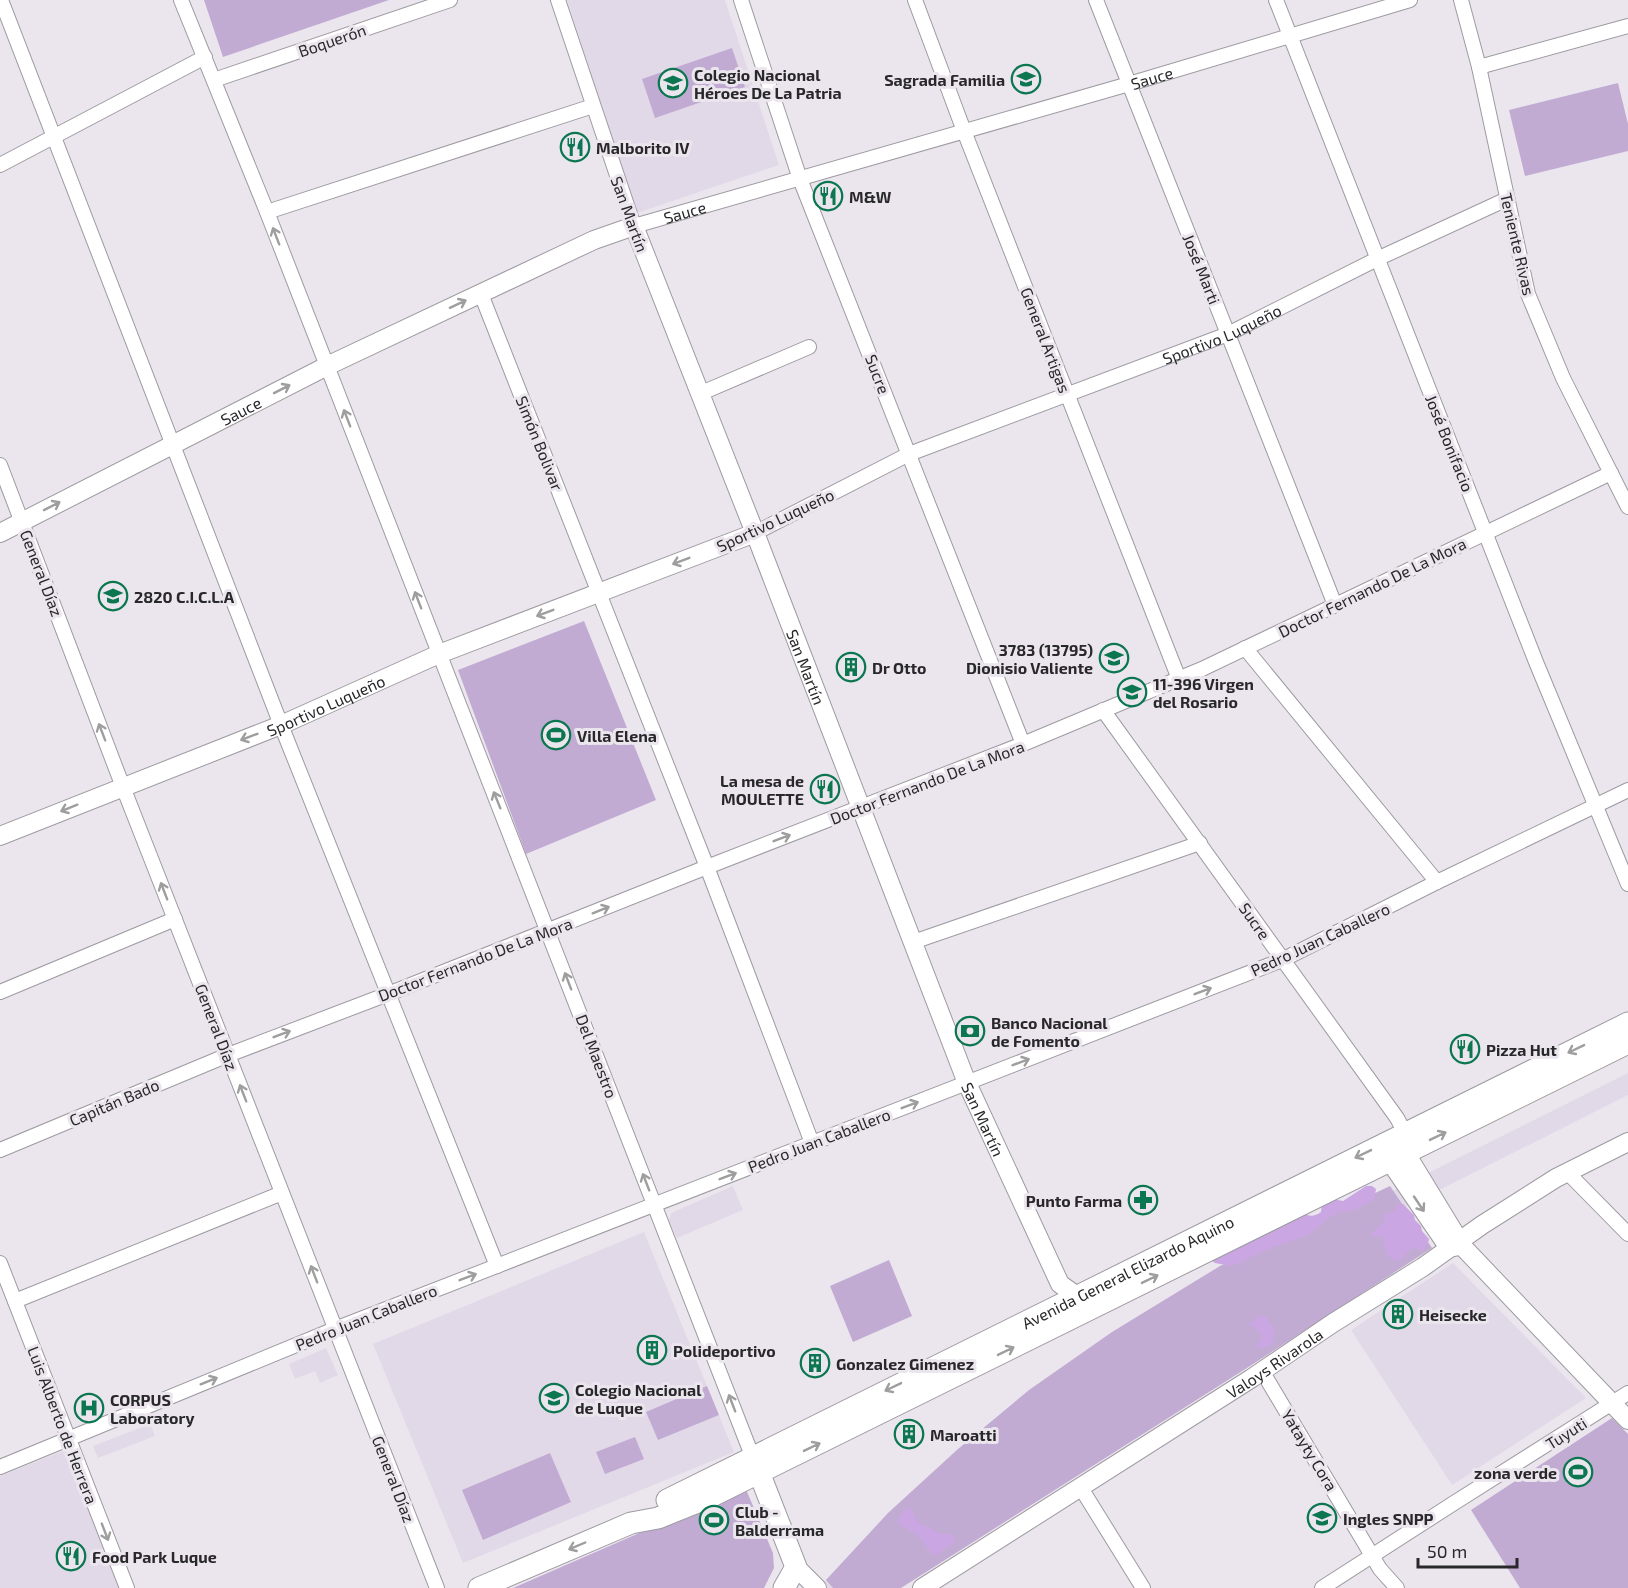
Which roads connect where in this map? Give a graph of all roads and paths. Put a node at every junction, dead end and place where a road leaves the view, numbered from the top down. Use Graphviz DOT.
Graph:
graph roads {
  1 [pos="1,0"];
  2 [pos="181,0"];
  3 [pos="450,0"];
  4 [pos="558,0"];
  5 [pos="741,0"];
  6 [pos="915,0"];
  7 [pos="1096,0"];
  8 [pos="1276,0"];
  9 [pos="1410,0"];
  10 [pos="1461,0"];
  11 [pos="1628,26"];
  12 [pos="1290,36"];
  13 [pos="205,57"];
  14 [pos="1479,67"];
  15 [pos="216,84"];
  16 [pos="1129,84"];
  17 [pos="593,106"];
  18 [pos="964,131"];
  19 [pos="54,136"];
  20 [pos="0,165"];
  21 [pos="800,179"];
  22 [pos="1507,199"];
  23 [pos="267,212"];
  24 [pos="634,226"];
  25 [pos="1377,260"];
  26 [pos="481,294"];
  27 [pos="1228,334"];
  28 [pos="808,347"];
  29 [pos="327,366"];
  30 [pos="699,394"];
  31 [pos="1067,394"];
  32 [pos="173,445"];
  33 [pos="909,454"];
  34 [pos="0,465"];
  35 [pos="1611,473"];
  36 [pos="1628,507"];
  37 [pos="22,522"];
  38 [pos="0,533"];
  39 [pos="755,533"];
  40 [pos="1485,533"];
  41 [pos="599,592"];
  42 [pos="1335,605"];
  43 [pos="1245,648"];
  44 [pos="439,654"];
  45 [pos="1179,679"];
  46 [pos="1103,710"];
  47 [pos="281,724"];
  48 [pos="1023,744"];
  49 [pos="123,787"];
  50 [pos="1628,790"];
  51 [pos="1596,807"];
  52 [pos="861,808"];
  53 [pos="0,836"];
  54 [pos="1200,843"];
  55 [pos="707,867"];
  56 [pos="1437,882"];
  57 [pos="1628,884"];
  58 [pos="175,919"];
  59 [pos="548,931"];
  60 [pos="913,942"];
  61 [pos="1282,960"];
  62 [pos="0,992"];
  63 [pos="388,994"];
  64 [pos="1628,1023"];
  65 [pos="1628,1043"];
  66 [pos="228,1054"];
  67 [pos="967,1083"];
  68 [pos="1628,1142"];
  69 [pos="812,1143"];
  70 [pos="1400,1148"];
  71 [pos="0,1150"];
  72 [pos="1567,1172"];
  73 [pos="282,1193"];
  74 [pos="655,1204"];
  75 [pos="1628,1234"];
  76 [pos="1458,1245"];
  77 [pos="0,1263"];
  78 [pos="497,1266"];
  79 [pos="1077,1296"];
  80 [pos="15,1301"];
  81 [pos="1098,1305"];
  82 [pos="335,1329"];
  83 [pos="1262,1371"];
  84 [pos="1620,1398"];
  85 [pos="1628,1420"];
  86 [pos="69,1439"];
  87 [pos="756,1465"];
  88 [pos="0,1467"];
  89 [pos="1081,1488"];
  90 [pos="1372,1557"];
  91 [pos="796,1567"];
  92 [pos="127,1588"];
  93 [pos="437,1588"];
  94 [pos="479,1588"];
  95 [pos="784,1588"];
  96 [pos="818,1588"];
  97 [pos="922,1588"];
  98 [pos="1143,1588"];
  99 [pos="1322,1588"];
  100 [pos="1397,1588"];
  1 -- 19 [label="street"];
  2 -- 13 [label="street, Del Maestro"];
  3 -- 15 [label="street, Boquerón"];
  4 -- 17 [label="street, San Martín"];
  5 -- 21 [label="street, Sucre"];
  6 -- 18 [label="street, General Artigas"];
  7 -- 16 [label="street, José Marti"];
  8 -- 12 [label="street, José Bonifacio"];
  9 -- 12 [label="street, Sauce"];
  10 -- 14 [label="street, Teniente Rivas"];
  11 -- 14 [label="street"];
  12 -- 16 [label="street, Sauce"];
  12 -- 25 [label="street, José Bonifacio"];
  13 -- 15 [label="street, Del Maestro"];
  13 -- 19 [label="street"];
  14 -- 22 [label="street, Teniente Rivas"];
  15 -- 23 [label="street, Del Maestro"];
  16 -- 18 [label="street, Sauce"];
  16 -- 27 [label="street, José Marti"];
  17 -- 23 [label="street"];
  17 -- 24 [label="street, San Martín"];
  18 -- 21 [label="street, Sauce"];
  18 -- 31 [label="street, General Artigas"];
  19 -- 20 [label="street"];
  19 -- 32 [label="street"];
  21 -- 24 [label="street, Sauce"];
  21 -- 33 [label="street, Sucre"];
  22 -- 25 [label="street, Sportivo Luqueño"];
  22 -- 35 [label="street, Teniente Rivas"];
  29 -- 23 [label="street, Del Maestro, one-way"];
  24 -- 26 [label="street, Sauce"];
  24 -- 30 [label="street, San Martín"];
  25 -- 27 [label="street, Sportivo Luqueño"];
  25 -- 40 [label="street, José Bonifacio"];
  29 -- 26 [label="street, Sauce, one-way"];
  26 -- 41 [label="street, Simón Bolivar"];
  27 -- 31 [label="street, Sportivo Luqueño"];
  27 -- 42 [label="street, José Marti"];
  28 -- 30 [label="street"];
  32 -- 29 [label="street, Sauce, one-way"];
  44 -- 29 [label="street, Del Maestro, one-way"];
  30 -- 39 [label="street, San Martín"];
  31 -- 33 [label="street, Sportivo Luqueño"];
  31 -- 45 [label="street, General Artigas"];
  37 -- 32 [label="street, Sauce, one-way"];
  32 -- 47 [label="street"];
  33 -- 39 [label="street, Sportivo Luqueño"];
  33 -- 48 [label="street, Sucre"];
  34 -- 37 [label="street, General Díaz"];
  35 -- 36 [label="street, Teniente Rivas"];
  35 -- 40 [label="street, Doctor Fernando De La Mora"];
  37 -- 38 [label="street, Sauce"];
  49 -- 37 [label="street, General Díaz, one-way"];
  39 -- 41 [label="street, Sportivo Luqueño, one-way"];
  39 -- 52 [label="street, San Martín"];
  40 -- 42 [label="street, Doctor Fernando De La Mora"];
  40 -- 51 [label="street, José Bonifacio"];
  41 -- 44 [label="street, Sportivo Luqueño, one-way"];
  41 -- 55 [label="street, Simón Bolivar"];
  42 -- 43 [label="street, Doctor Fernando De La Mora"];
  43 -- 45 [label="street, Doctor Fernando De La Mora"];
  43 -- 56 [label="street"];
  44 -- 47 [label="street, Sportivo Luqueño"];
  59 -- 44 [label="street, Del Maestro, one-way"];
  45 -- 46 [label="street, Doctor Fernando De La Mora"];
  46 -- 48 [label="street, Doctor Fernando De La Mora"];
  46 -- 54 [label="street, Sucre"];
  47 -- 49 [label="street, Sportivo Luqueño, one-way"];
  47 -- 63 [label="street"];
  48 -- 52 [label="street, Doctor Fernando De La Mora"];
  49 -- 53 [label="street, Sportivo Luqueño, one-way"];
  58 -- 49 [label="street, General Díaz, one-way"];
  50 -- 51 [label="street, Pedro Juan Caballero"];
  51 -- 56 [label="street, Pedro Juan Caballero"];
  51 -- 57 [label="street, José Bonifacio"];
  55 -- 52 [label="street, Doctor Fernando De La Mora, one-way"];
  52 -- 60 [label="street, San Martín"];
  54 -- 60 [label="street"];
  54 -- 61 [label="street, Sucre"];
  59 -- 55 [label="street, Doctor Fernando De La Mora, one-way"];
  55 -- 69 [label="street, Simón Bolivar"];
  56 -- 61 [label="street, Pedro Juan Caballero"];
  58 -- 62 [label="street"];
  58 -- 66 [label="street, General Díaz"];
  59 -- 63 [label="street, Doctor Fernando De La Mora"];
  74 -- 59 [label="street, Del Maestro, one-way"];
  60 -- 67 [label="street, San Martín"];
  67 -- 61 [label="street, Pedro Juan Caballero, one-way"];
  61 -- 70 [label="street, Sucre"];
  66 -- 63 [label="street, Doctor Fernando De La Mora, one-way"];
  63 -- 78 [label="street"];
  64 -- 70 [label="main road, Avenida General Elizardo Aquino, one-way"];
  70 -- 65 [label="main road, Avenida General Elizardo Aquino, one-way"];
  66 -- 71 [label="street, Capitán Bado"];
  73 -- 66 [label="street, General Díaz, one-way"];
  69 -- 67 [label="street, Pedro Juan Caballero, one-way"];
  67 -- 79 [label="street, San Martín"];
  68 -- 72 [label="street, Valoys Rivarola"];
  74 -- 69 [label="street, Pedro Juan Caballero, one-way"];
  70 -- 76 [label="street"];
  70 -- 79 [label="main road, Avenida General Elizardo Aquino, one-way"];
  81 -- 70 [label="main road, Avenida General Elizardo Aquino, one-way"];
  72 -- 75 [label="street"];
  72 -- 76 [label="street, Valoys Rivarola"];
  73 -- 80 [label="street"];
  82 -- 73 [label="street, General Díaz, one-way"];
  74 -- 78 [label="street, Pedro Juan Caballero"];
  87 -- 74 [label="street, Del Maestro, one-way"];
  76 -- 83 [label="street, Valoys Rivarola"];
  76 -- 84 [label="street"];
  77 -- 80 [label="street, Luis Alberto de Herrera"];
  82 -- 78 [label="street, Pedro Juan Caballero, one-way"];
  79 -- 81 [label="street, San Martín"];
  79 -- 87 [label="main road, Avenida General Elizardo Aquino, one-way"];
  80 -- 86 [label="street, Luis Alberto de Herrera"];
  87 -- 81 [label="main road, Avenida General Elizardo Aquino, one-way"];
  86 -- 82 [label="street, Pedro Juan Caballero, one-way"];
  82 -- 93 [label="street, General Díaz"];
  83 -- 89 [label="street, Valoys Rivarola"];
  83 -- 90 [label="street, Yatayty Cora"];
  84 -- 85 [label="street"];
  84 -- 90 [label="street, Tuyuti"];
  86 -- 88 [label="street, Pedro Juan Caballero"];
  86 -- 92 [label="street, Luis Alberto de Herrera, one-way"];
  87 -- 91 [label="main road"];
  87 -- 94 [label="main road, Avenida General Elizardo Aquino, one-way"];
  89 -- 97 [label="street, Valoys Rivarola"];
  89 -- 98 [label="street"];
  90 -- 99 [label="street, Tuyuti"];
  90 -- 100 [label="street, Yatayty Cora"];
  91 -- 95 [label="main road"];
  91 -- 96 [label="street"];
}
